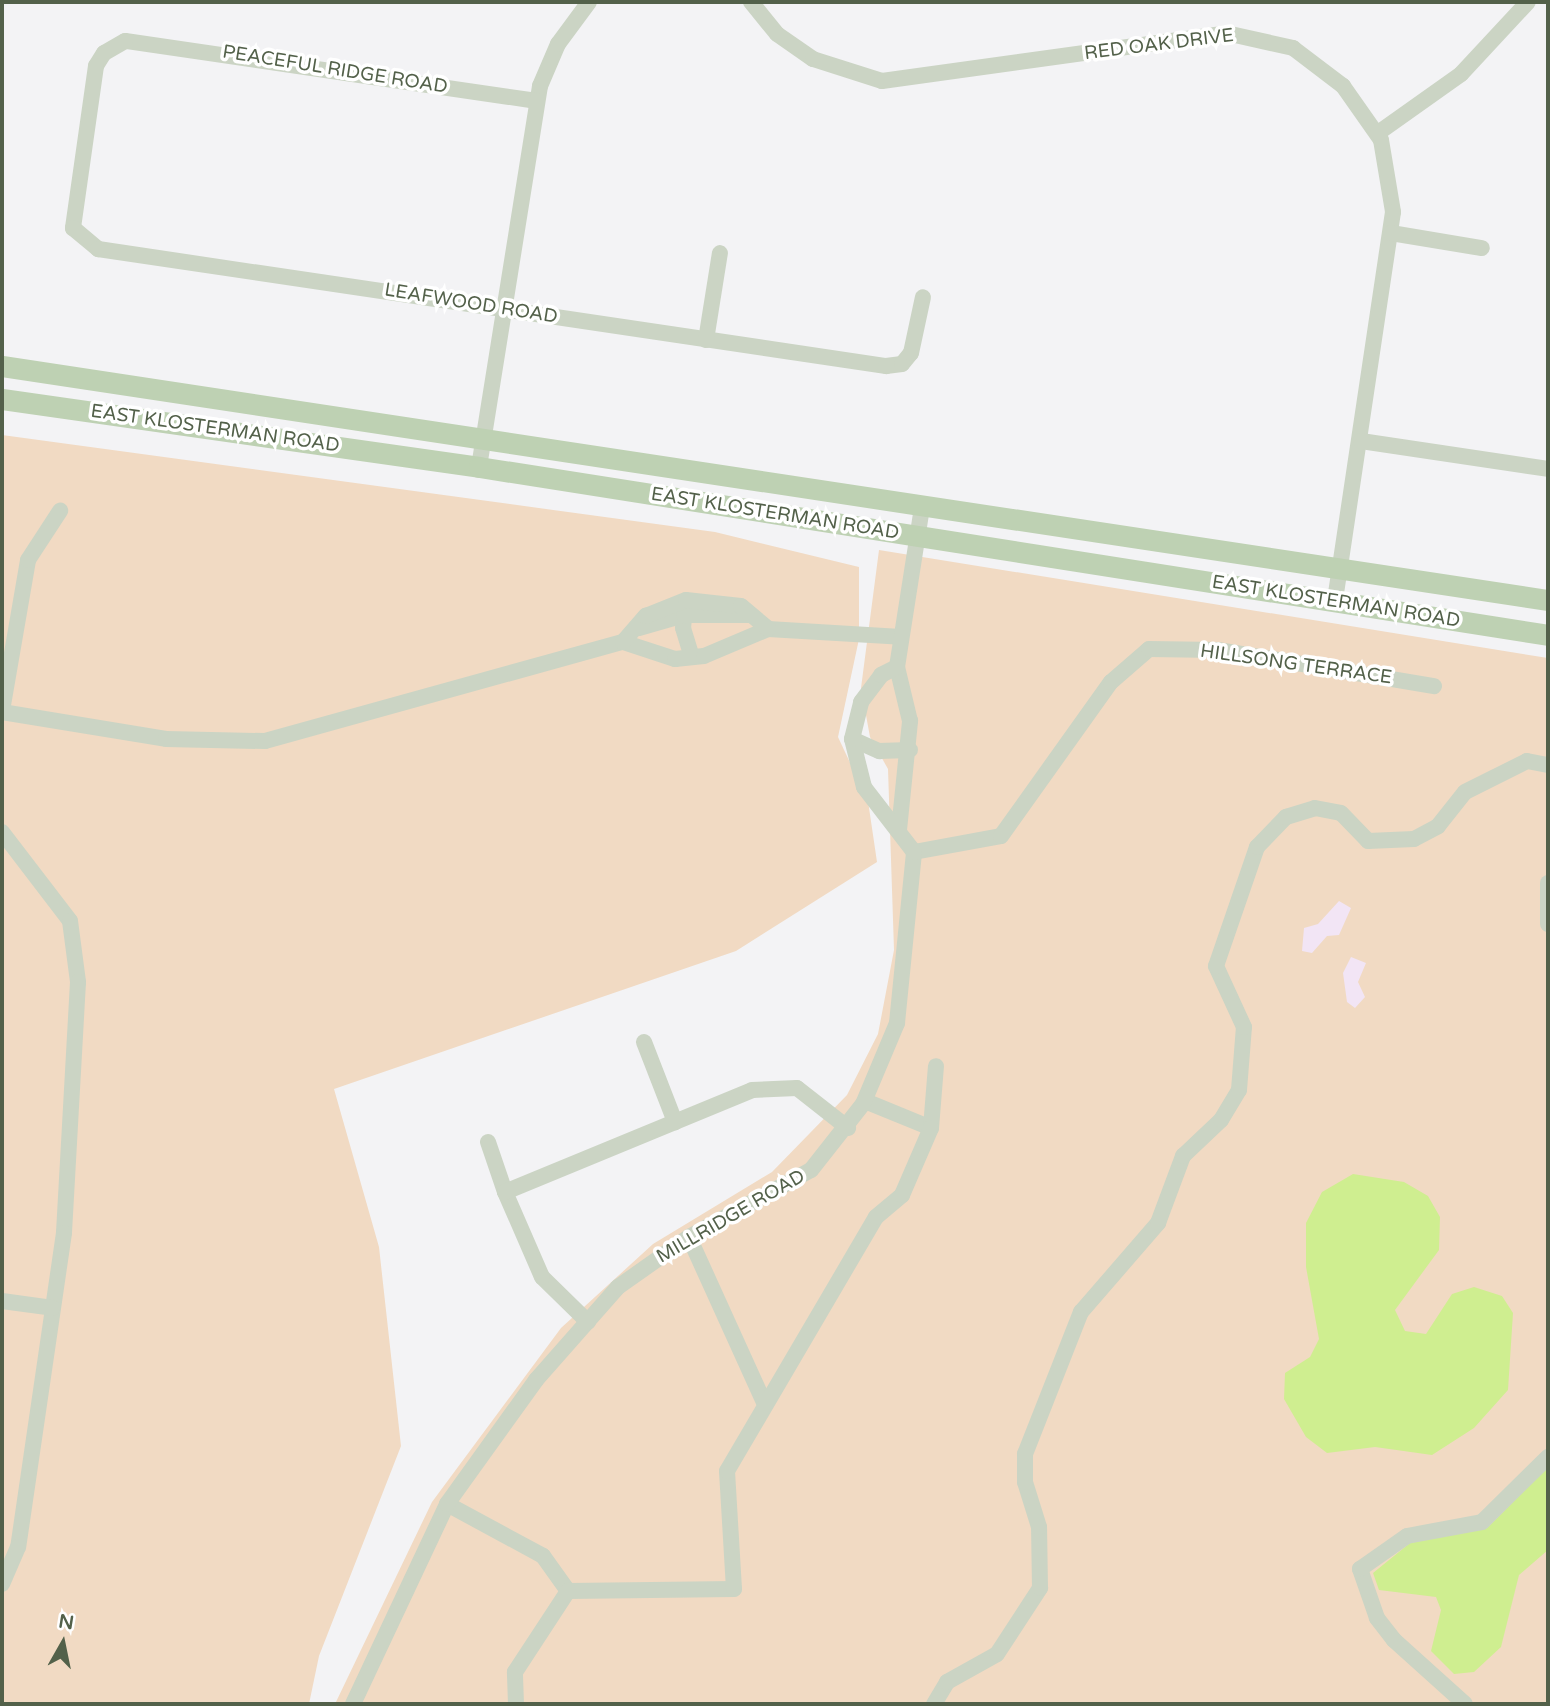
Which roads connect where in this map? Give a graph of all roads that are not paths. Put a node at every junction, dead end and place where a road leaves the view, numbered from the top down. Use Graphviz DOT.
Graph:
graph roads {
  1 [pos="589,2"];
  2 [pos="751,2"];
  3 [pos="1528,2"];
  4 [pos="537,101"];
  5 [pos="1378,133"];
  6 [pos="71,218"];
  7 [pos="1391,233"];
  8 [pos="1482,248"];
  9 [pos="720,253"];
  10 [pos="923,297"];
  11 [pos="505,309"];
  12 [pos="706,340"];
  13 [pos="2,366"];
  14 [pos="2,399"];
  15 [pos="484,438"];
  16 [pos="1361,441"];
  17 [pos="480,467"];
  18 [pos="1548,469"];
  19 [pos="922,507"];
  20 [pos="60,511"];
  21 [pos="917,537"];
  22 [pos="1340,569"];
  23 [pos="1548,600"];
  24 [pos="1335,601"];
  25 [pos="685,608"];
  26 [pos="768,628"];
  27 [pos="1548,635"];
  28 [pos="901,637"];
  29 [pos="624,642"];
  30 [pos="692,657"];
  31 [pos="897,667"];
  32 [pos="1434,686"];
  33 [pos="2,711"];
  34 [pos="852,739"];
  35 [pos="910,750"];
  36 [pos="1548,765"];
  37 [pos="900,830"];
  38 [pos="2,832"];
  39 [pos="914,852"];
  40 [pos="1548,883"];
  41 [pos="1548,924"];
  42 [pos="644,1042"];
  43 [pos="936,1066"];
  44 [pos="865,1101"];
  45 [pos="675,1122"];
  46 [pos="848,1128"];
  47 [pos="931,1128"];
  48 [pos="488,1142"];
  49 [pos="505,1192"];
  50 [pos="689,1237"];
  51 [pos="2,1301"];
  52 [pos="53,1308"];
  53 [pos="588,1322"];
  54 [pos="764,1402"];
  55 [pos="1548,1457"];
  56 [pos="447,1504"];
  57 [pos="2,1584"];
  58 [pos="568,1591"];
  59 [pos="353,1704"];
  60 [pos="516,1704"];
  61 [pos="934,1704"];
  62 [pos="1465,1704"];
  1 -- 4 [label="street"];
  2 -- 5 [label="street, RED OAK DRIVE"];
  3 -- 5 [label="street"];
  4 -- 6 [label="street, PEACEFUL RIDGE ROAD"];
  4 -- 11 [label="street"];
  5 -- 7 [label="street, RED OAK DRIVE"];
  6 -- 11 [label="street, LEAFWOOD ROAD"];
  7 -- 8 [label="street"];
  7 -- 16 [label="street, RED OAK DRIVE"];
  9 -- 12 [label="street"];
  10 -- 12 [label="street, LEAFWOOD ROAD"];
  11 -- 12 [label="street, LEAFWOOD ROAD"];
  11 -- 15 [label="street"];
  13 -- 15 [label="main road, EAST KLOSTERMAN ROAD"];
  14 -- 17 [label="main road, EAST KLOSTERMAN ROAD"];
  15 -- 17 [label="street"];
  15 -- 19 [label="main road, EAST KLOSTERMAN ROAD"];
  16 -- 18 [label="street"];
  16 -- 22 [label="street, RED OAK DRIVE"];
  17 -- 21 [label="main road, EAST KLOSTERMAN ROAD"];
  19 -- 21 [label="street"];
  19 -- 22 [label="main road, EAST KLOSTERMAN ROAD"];
  20 -- 33 [label="street"];
  21 -- 24 [label="main road, EAST KLOSTERMAN ROAD"];
  21 -- 28 [label="street"];
  22 -- 23 [label="main road, EAST KLOSTERMAN ROAD"];
  22 -- 24 [label="street, RED OAK DRIVE"];
  24 -- 27 [label="main road, EAST KLOSTERMAN ROAD"];
  25 -- 26 [label="street"];
  25 -- 29 [label="street"];
  25 -- 30 [label="street"];
  26 -- 28 [label="street"];
  26 -- 30 [label="street"];
  28 -- 31 [label="street"];
  29 -- 30 [label="street"];
  29 -- 33 [label="street"];
  31 -- 34 [label="street"];
  31 -- 35 [label="street"];
  32 -- 39 [label="street, HILLSONG TERRACE"];
  34 -- 35 [label="street"];
  34 -- 37 [label="street"];
  35 -- 37 [label="street"];
  36 -- 61 [label="street"];
  37 -- 39 [label="street"];
  38 -- 52 [label="street"];
  39 -- 44 [label="street, MILLRIDGE ROAD"];
  40 -- 41 [label="street"];
  42 -- 45 [label="street"];
  43 -- 47 [label="street"];
  44 -- 46 [label="street, MILLRIDGE ROAD"];
  44 -- 47 [label="street"];
  45 -- 46 [label="street"];
  45 -- 49 [label="street"];
  46 -- 50 [label="street, MILLRIDGE ROAD"];
  47 -- 54 [label="street"];
  48 -- 49 [label="street"];
  49 -- 53 [label="street"];
  50 -- 53 [label="street, MILLRIDGE ROAD"];
  50 -- 54 [label="street"];
  51 -- 52 [label="street"];
  52 -- 57 [label="street"];
  53 -- 56 [label="street, MILLRIDGE ROAD"];
  54 -- 58 [label="street"];
  55 -- 62 [label="street"];
  56 -- 58 [label="street"];
  56 -- 59 [label="street, MILLRIDGE ROAD"];
  58 -- 60 [label="street"];
}
